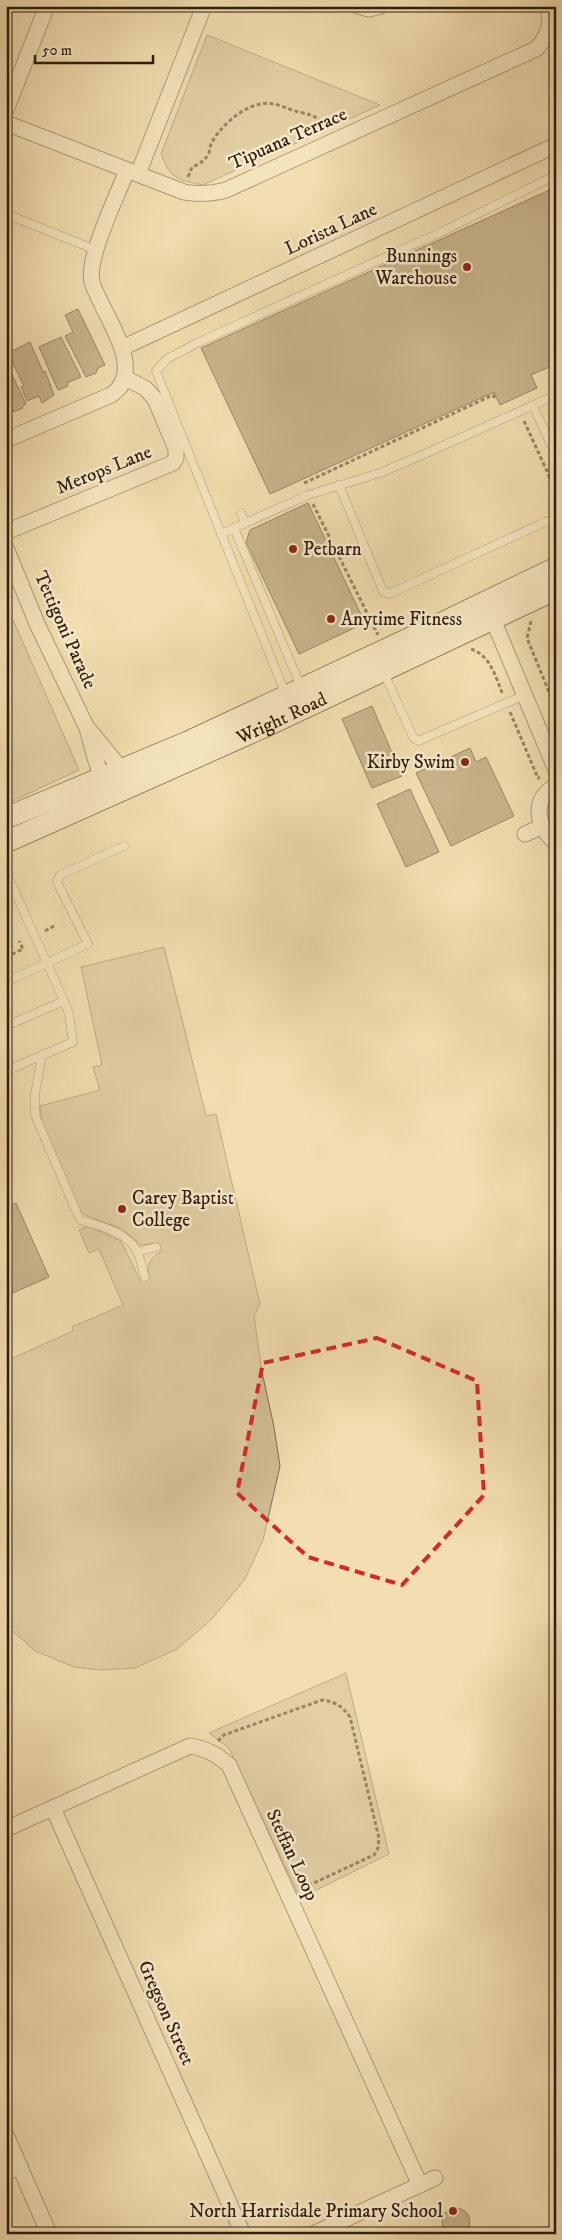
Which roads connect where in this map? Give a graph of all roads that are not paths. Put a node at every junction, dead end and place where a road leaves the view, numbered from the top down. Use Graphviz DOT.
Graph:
graph roads {
  1 [pos="47,6"];
  2 [pos="204,6"];
  3 [pos="358,6"];
  4 [pos="380,6"];
  5 [pos="547,6"];
  6 [pos="552,37"];
  7 [pos="6,110"];
  8 [pos="6,122"];
  9 [pos="556,146"];
  10 [pos="133,172"];
  11 [pos="556,175"];
  12 [pos="6,214"];
  13 [pos="96,250"];
  14 [pos="122,348"];
  15 [pos="125,378"];
  16 [pos="556,395"];
  17 [pos="533,406"];
  18 [pos="6,440"];
  19 [pos="556,455"];
  20 [pos="339,485"];
  21 [pos="240,513"];
  22 [pos="556,520"];
  23 [pos="245,523"];
  24 [pos="234,528"];
  25 [pos="6,532"];
  26 [pos="221,534"];
  27 [pos="6,548"];
  28 [pos="556,568"];
  29 [pos="556,590"];
  30 [pos="489,611"];
  31 [pos="383,671"];
  32 [pos="525,695"];
  33 [pos="298,700"];
  34 [pos="87,728"];
  35 [pos="553,777"];
  36 [pos="126,778"];
  37 [pos="106,787"];
  38 [pos="6,818"];
  39 [pos="541,827"];
  40 [pos="525,834"];
  41 [pos="6,842"];
  42 [pos="556,843"];
  43 [pos="124,846"];
  44 [pos="6,872"];
  45 [pos="49,962"];
  46 [pos="6,982"];
  47 [pos="64,1001"];
  48 [pos="6,1026"];
  49 [pos="42,1055"];
  50 [pos="6,1071"];
  51 [pos="156,1247"];
  52 [pos="137,1252"];
  53 [pos="145,1277"];
  54 [pos="53,1808"];
  55 [pos="6,1829"];
  56 [pos="6,2135"];
  57 [pos="13,2170"];
  58 [pos="435,2178"];
  59 [pos="420,2185"];
  60 [pos="49,2234"];
  61 [pos="243,2234"];
  62 [pos="313,2234"];
  1 -- 7 [label="street"];
  2 -- 10 [label="street"];
  3 -- 4 [label="street"];
  5 -- 6 [label="street, Tipuana Terrace"];
  6 -- 10 [label="street, Tipuana Terrace"];
  8 -- 10 [label="street, Tipuana Terrace"];
  9 -- 14 [label="street, Lorista Lane"];
  10 -- 13 [label="street"];
  11 -- 26 [label="lane"];
  12 -- 13 [label="lane"];
  13 -- 14 [label="street"];
  14 -- 15 [label="street"];
  15 -- 18 [label="street"];
  15 -- 25 [label="street, Merops Lane"];
  16 -- 17 [label="lane"];
  17 -- 19 [label="lane"];
  17 -- 20 [label="lane"];
  20 -- 22 [label="lane"];
  20 -- 23 [label="lane"];
  21 -- 23 [label="lane"];
  23 -- 24 [label="lane"];
  24 -- 26 [label="lane"];
  24 -- 33 [label="lane"];
  26 -- 33 [label="lane"];
  27 -- 34 [label="street, Tettigoni Parade"];
  28 -- 30 [label="street, Wright Road"];
  29 -- 30 [label="street, Wright Road"];
  30 -- 31 [label="street, Wright Road"];
  30 -- 32 [label="street"];
  30 -- 33 [label="street, Wright Road"];
  31 -- 32 [label="lane"];
  31 -- 33 [label="street, Wright Road"];
  32 -- 35 [label="street"];
  33 -- 36 [label="street, Wright Road"];
  34 -- 36 [label="street, Tettigoni Parade"];
  34 -- 37 [label="street, Tettigoni Parade"];
  35 -- 39 [label="street"];
  36 -- 37 [label="street, Wright Road"];
  37 -- 38 [label="street, Wright Road"];
  37 -- 41 [label="street, Wright Road"];
  39 -- 40 [label="street"];
  39 -- 42 [label="street"];
  43 -- 45 [label="lane"];
  44 -- 45 [label="lane"];
  45 -- 46 [label="lane"];
  45 -- 47 [label="lane"];
  47 -- 48 [label="lane"];
  47 -- 49 [label="lane"];
  49 -- 50 [label="lane"];
  49 -- 52 [label="lane"];
  51 -- 52 [label="lane"];
  52 -- 53 [label="lane"];
  54 -- 55 [label="street, Steffan Loop"];
  54 -- 59 [label="street, Steffan Loop"];
  54 -- 61 [label="street, Gregson Street"];
  56 -- 57 [label="street"];
  57 -- 60 [label="street"];
  58 -- 59 [label="street"];
  59 -- 62 [label="street"];
}
